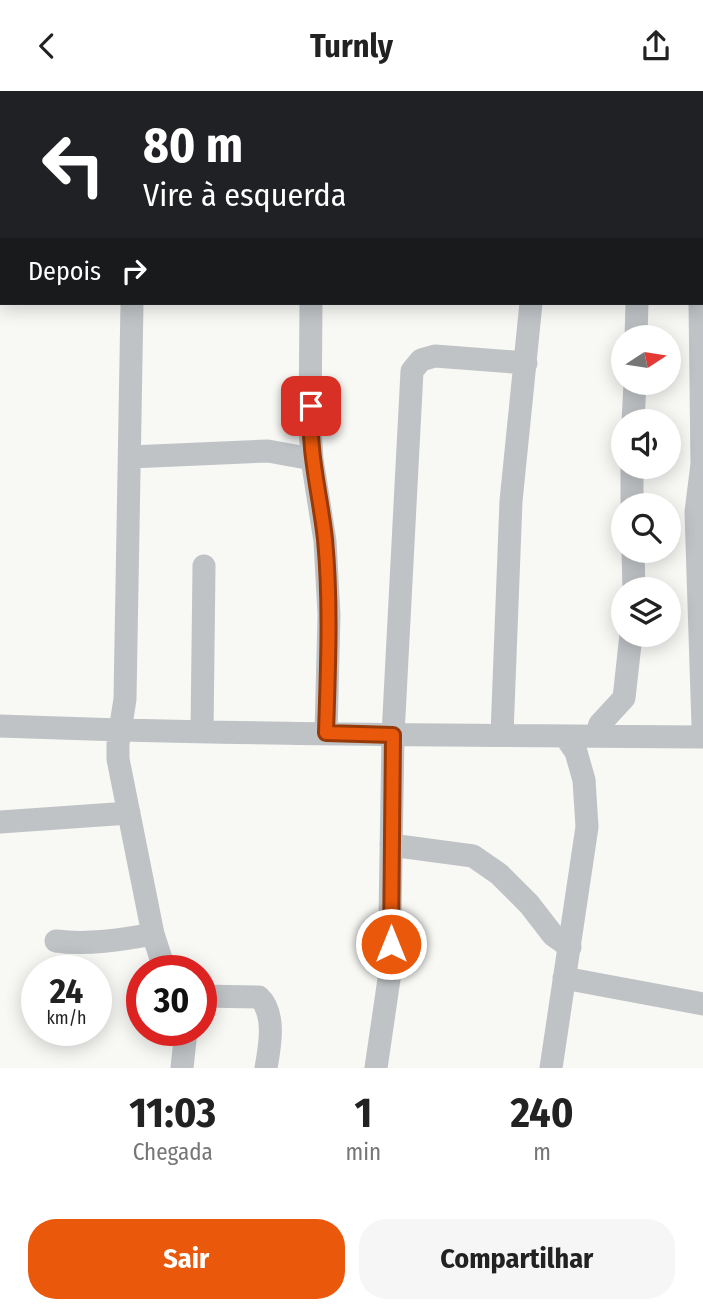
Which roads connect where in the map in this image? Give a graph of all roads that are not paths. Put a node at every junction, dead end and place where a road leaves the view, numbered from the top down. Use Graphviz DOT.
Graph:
graph roads {
  1 [pos="132,305"];
  2 [pos="311,305"];
  3 [pos="531,305"];
  4 [pos="637,305"];
  5 [pos="700,305"];
  6 [pos="636,325"];
  7 [pos="526,363"];
  8 [pos="130,457"];
  9 [pos="312,459"];
  10 [pos="204,566"];
  11 [pos="630,647"];
  12 [pos="0,726"];
  13 [pos="703,726"];
  14 [pos="120,731"];
  15 [pos="202,732"];
  16 [pos="326,733"];
  17 [pos="502,734"];
  18 [pos="393,735"];
  19 [pos="565,736"];
  20 [pos="596,736"];
  21 [pos="703,737"];
  22 [pos="129,813"];
  23 [pos="0,822"];
  24 [pos="391,845"];
  25 [pos="153,934"];
  26 [pos="56,941"];
  27 [pos="570,947"];
  28 [pos="160,955"];
  29 [pos="564,978"];
  30 [pos="217,996"];
  31 [pos="703,1004"];
  32 [pos="184,1046"];
  33 [pos="182,1068"];
  34 [pos="266,1068"];
  35 [pos="376,1068"];
  36 [pos="551,1068"];
  1 -- 8 [label="street"];
  2 -- 9 [label="street"];
  3 -- 7 [label="street"];
  4 -- 6 [label="street"];
  5 -- 13 [label="street"];
  7 -- 17 [label="street"];
  7 -- 18 [label="street"];
  8 -- 9 [label="street"];
  8 -- 14 [label="street"];
  9 -- 16 [label="street"];
  10 -- 15 [label="street"];
  11 -- 20 [label="street"];
  12 -- 14 [label="street"];
  14 -- 15 [label="street"];
  14 -- 22 [label="street"];
  15 -- 16 [label="street"];
  16 -- 18 [label="street"];
  17 -- 18 [label="street"];
  17 -- 19 [label="street"];
  18 -- 24 [label="street"];
  19 -- 20 [label="street"];
  19 -- 27 [label="street"];
  20 -- 21 [label="street"];
  22 -- 23 [label="street"];
  22 -- 25 [label="street"];
  24 -- 27 [label="street"];
  24 -- 35 [label="street"];
  25 -- 26 [label="street"];
  25 -- 28 [label="street"];
  27 -- 29 [label="street"];
  29 -- 31 [label="street"];
  29 -- 36 [label="street"];
  30 -- 34 [label="street"];
  32 -- 33 [label="street"];
}
